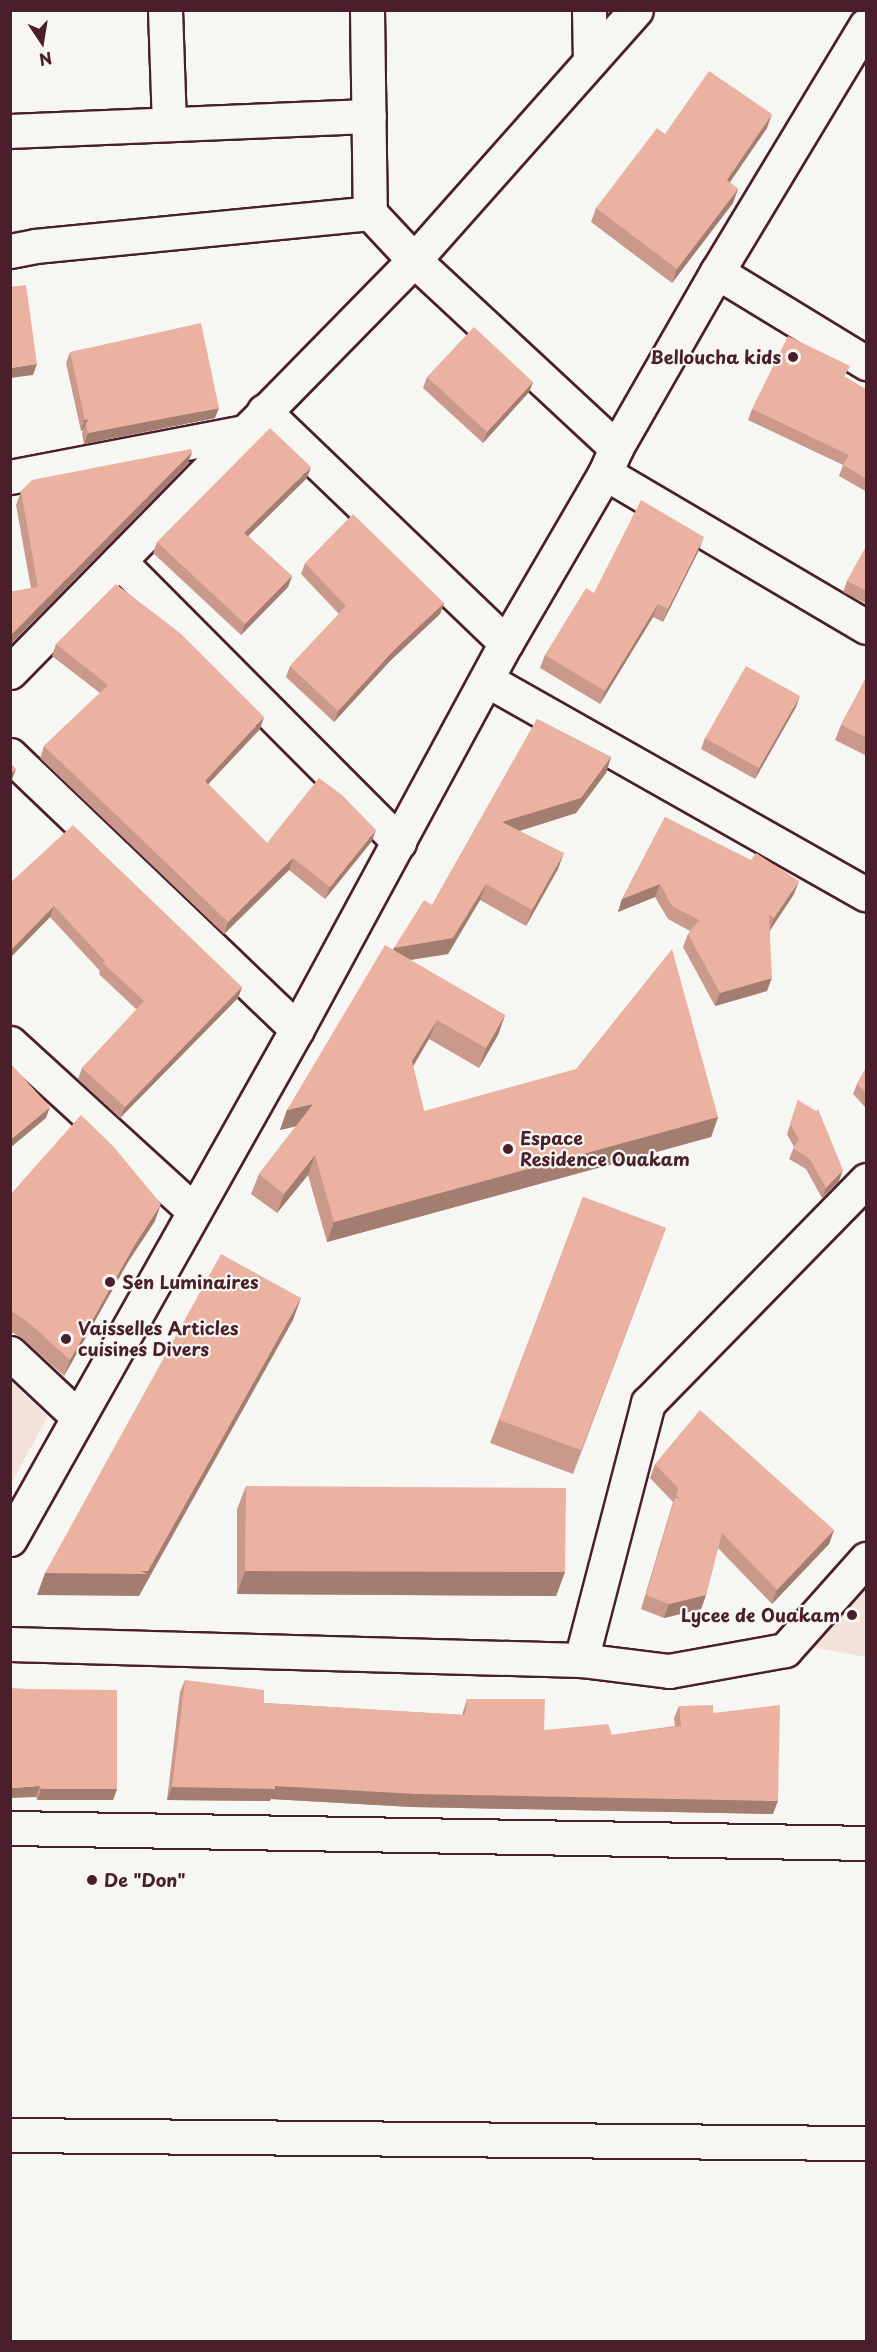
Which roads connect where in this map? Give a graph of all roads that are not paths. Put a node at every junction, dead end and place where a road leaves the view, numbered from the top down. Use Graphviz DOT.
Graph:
graph roads {
  1 [pos="165,10"];
  2 [pos="367,10"];
  3 [pos="589,10"];
  4 [pos="636,10"];
  5 [pos="867,25"];
  6 [pos="590,61"];
  7 [pos="369,116"];
  8 [pos="169,124"];
  9 [pos="10,131"];
  10 [pos="370,213"];
  11 [pos="10,251"];
  12 [pos="414,260"];
  13 [pos="717,272"];
  14 [pos="867,363"];
  15 [pos="254,422"];
  16 [pos="611,461"];
  17 [pos="10,477"];
  18 [pos="119,561"];
  19 [pos="867,627"];
  20 [pos="506,643"];
  21 [pos="10,672"];
  22 [pos="487,680"];
  23 [pos="10,755"];
  24 [pos="399,842"];
  25 [pos="867,894"];
  26 [pos="297,1029"];
  27 [pos="10,1043"];
  28 [pos="867,1180"];
  29 [pos="194,1211"];
  30 [pos="10,1353"];
  31 [pos="77,1416"];
  32 [pos="10,1539"];
  33 [pos="867,1559"];
  34 [pos="10,1644"];
  35 [pos="581,1660"];
  36 [pos="10,1828"];
  37 [pos="867,1843"];
  38 [pos="10,2135"];
  39 [pos="867,2143"];
  1 -- 8 [label="street"];
  2 -- 7 [label="street"];
  3 -- 6 [label="street"];
  4 -- 6 [label="street"];
  5 -- 13 [label="street"];
  6 -- 12 [label="street"];
  7 -- 8 [label="street"];
  7 -- 10 [label="street"];
  8 -- 9 [label="street"];
  10 -- 11 [label="street"];
  10 -- 12 [label="street"];
  12 -- 15 [label="street"];
  12 -- 16 [label="street"];
  13 -- 14 [label="street"];
  13 -- 16 [label="street"];
  15 -- 17 [label="street"];
  15 -- 18 [label="street"];
  15 -- 20 [label="street"];
  16 -- 19 [label="street"];
  16 -- 20 [label="street"];
  18 -- 21 [label="street"];
  18 -- 24 [label="street"];
  20 -- 22 [label="street"];
  22 -- 24 [label="street"];
  22 -- 25 [label="street"];
  23 -- 26 [label="street"];
  24 -- 26 [label="street"];
  26 -- 29 [label="street"];
  27 -- 29 [label="street"];
  28 -- 35 [label="street"];
  29 -- 31 [label="street"];
  30 -- 31 [label="street"];
  31 -- 32 [label="street"];
  33 -- 35 [label="street"];
  34 -- 35 [label="street"];
  36 -- 37 [label="street"];
  38 -- 39 [label="street"];
}
